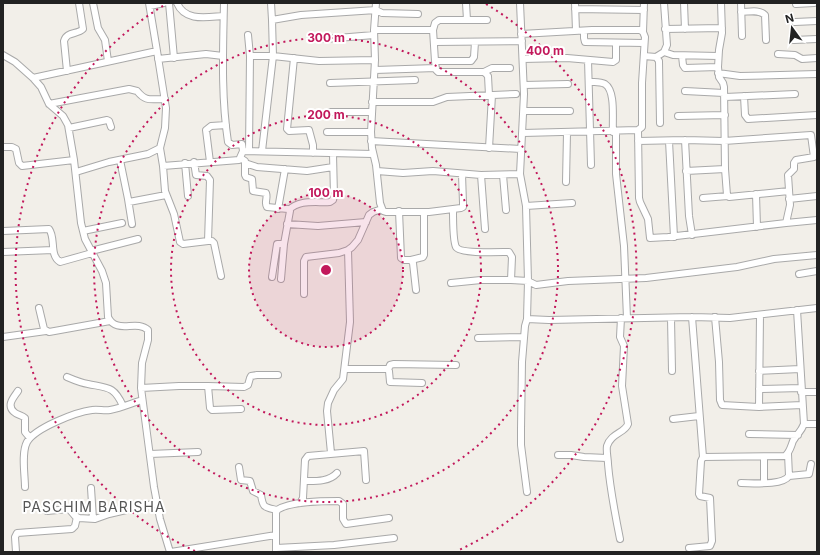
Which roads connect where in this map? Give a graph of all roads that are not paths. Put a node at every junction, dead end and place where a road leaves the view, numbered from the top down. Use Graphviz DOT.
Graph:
graph roads {
  1 [pos="79,3"];
  2 [pos="93,3"];
  3 [pos="164,3"];
  4 [pos="169,3"];
  5 [pos="177,3"];
  6 [pos="224,3"];
  7 [pos="271,3"];
  8 [pos="376,3"];
  9 [pos="466,3"];
  10 [pos="520,3"];
  11 [pos="644,3"];
  12 [pos="664,3"];
  13 [pos="684,3"];
  14 [pos="721,3"];
  15 [pos="741,3"];
  16 [pos="814,3"];
  17 [pos="796,4"];
  18 [pos="150,5"];
  19 [pos="575,6"];
  20 [pos="376,10"];
  21 [pos="644,10"];
  22 [pos="741,12"];
  23 [pos="418,14"];
  24 [pos="224,16"];
  25 [pos="272,20"];
  26 [pos="467,20"];
  27 [pos="487,20"];
  28 [pos="817,21"];
  29 [pos="796,22"];
  30 [pos="722,28"];
  31 [pos="665,29"];
  32 [pos="685,29"];
  33 [pos="434,30"];
  34 [pos="576,31"];
  35 [pos="584,31"];
  36 [pos="374,32"];
  37 [pos="643,32"];
  38 [pos="248,35"];
  39 [pos="742,36"];
  40 [pos="521,37"];
  41 [pos="325,39"];
  42 [pos="817,39"];
  43 [pos="766,40"];
  44 [pos="794,40"];
  45 [pos="434,42"];
  46 [pos="475,42"];
  47 [pos="616,43"];
  48 [pos="644,44"];
  49 [pos="157,50"];
  50 [pos="664,52"];
  51 [pos="778,54"];
  52 [pos="3,55"];
  53 [pos="223,56"];
  54 [pos="250,56"];
  55 [pos="273,56"];
  56 [pos="644,56"];
  57 [pos="682,56"];
  58 [pos="718,56"];
  59 [pos="656,57"];
  60 [pos="174,58"];
  61 [pos="294,58"];
  62 [pos="817,58"];
  63 [pos="158,59"];
  64 [pos="523,59"];
  65 [pos="375,60"];
  66 [pos="588,60"];
  67 [pos="108,61"];
  68 [pos="435,61"];
  69 [pos="436,68"];
  70 [pos="510,68"];
  71 [pos="374,70"];
  72 [pos="718,70"];
  73 [pos="67,71"];
  74 [pos="484,72"];
  75 [pos="817,74"];
  76 [pos="33,78"];
  77 [pos="415,80"];
  78 [pos="374,81"];
  79 [pos="589,82"];
  80 [pos="330,83"];
  81 [pos="568,84"];
  82 [pos="524,85"];
  83 [pos="685,91"];
  84 [pos="516,94"];
  85 [pos="795,94"];
  86 [pos="491,95"];
  87 [pos="725,95"];
  88 [pos="744,96"];
  89 [pos="164,99"];
  90 [pos="372,102"];
  91 [pos="49,104"];
  92 [pos="524,111"];
  93 [pos="570,111"];
  94 [pos="330,112"];
  95 [pos="371,112"];
  96 [pos="724,114"];
  97 [pos="817,115"];
  98 [pos="678,116"];
  99 [pos="660,123"];
  100 [pos="226,125"];
  101 [pos="111,127"];
  102 [pos="69,128"];
  103 [pos="638,130"];
  104 [pos="326,132"];
  105 [pos="371,132"];
  106 [pos="590,132"];
  107 [pos="614,132"];
  108 [pos="523,133"];
  109 [pos="567,133"];
  110 [pos="814,135"];
  111 [pos="668,140"];
  112 [pos="685,140"];
  113 [pos="371,141"];
  114 [pos="638,141"];
  115 [pos="724,141"];
  116 [pos="3,147"];
  117 [pos="160,148"];
  118 [pos="489,148"];
  119 [pos="521,149"];
  120 [pos="246,151"];
  121 [pos="262,151"];
  122 [pos="313,153"];
  123 [pos="333,154"];
  124 [pos="373,154"];
  125 [pos="815,157"];
  126 [pos="74,160"];
  127 [pos="120,160"];
  128 [pos="239,160"];
  129 [pos="194,162"];
  130 [pos="210,162"];
  131 [pos="186,163"];
  132 [pos="245,163"];
  133 [pos="591,165"];
  134 [pos="163,166"];
  135 [pos="333,167"];
  136 [pos="285,169"];
  137 [pos="725,170"];
  138 [pos="377,171"];
  139 [pos="686,171"];
  140 [pos="76,172"];
  141 [pos="462,174"];
  142 [pos="520,174"];
  143 [pos="481,175"];
  144 [pos="503,175"];
  145 [pos="566,182"];
  146 [pos="789,191"];
  147 [pos="756,194"];
  148 [pos="166,195"];
  149 [pos="188,196"];
  150 [pos="728,196"];
  151 [pos="817,196"];
  152 [pos="703,198"];
  153 [pos="790,198"];
  154 [pos="129,202"];
  155 [pos="572,204"];
  156 [pos="526,206"];
  157 [pos="278,209"];
  158 [pos="289,210"];
  159 [pos="382,210"];
  160 [pos="453,210"];
  161 [pos="506,210"];
  162 [pos="399,211"];
  163 [pos="424,212"];
  164 [pos="817,220"];
  165 [pos="366,222"];
  166 [pos="122,223"];
  167 [pos="132,224"];
  168 [pos="287,224"];
  169 [pos="786,224"];
  170 [pos="757,227"];
  171 [pos="485,229"];
  172 [pos="3,231"];
  173 [pos="83,231"];
  174 [pos="692,235"];
  175 [pos="674,237"];
  176 [pos="138,239"];
  177 [pos="208,241"];
  178 [pos="284,244"];
  179 [pos="53,250"];
  180 [pos="348,250"];
  181 [pos="3,252"];
  182 [pos="92,252"];
  183 [pos="817,255"];
  184 [pos="411,260"];
  185 [pos="817,271"];
  186 [pos="799,274"];
  187 [pos="221,276"];
  188 [pos="272,277"];
  189 [pos="625,278"];
  190 [pos="281,279"];
  191 [pos="511,280"];
  192 [pos="528,281"];
  193 [pos="451,283"];
  194 [pos="416,290"];
  195 [pos="304,294"];
  196 [pos="39,308"];
  197 [pos="817,308"];
  198 [pos="797,310"];
  199 [pos="760,315"];
  200 [pos="692,317"];
  201 [pos="715,317"];
  202 [pos="624,318"];
  203 [pos="671,318"];
  204 [pos="527,319"];
  205 [pos="110,321"];
  206 [pos="46,331"];
  207 [pos="3,337"];
  208 [pos="524,337"];
  209 [pos="478,338"];
  210 [pos="456,365"];
  211 [pos="345,369"];
  212 [pos="800,369"];
  213 [pos="388,370"];
  214 [pos="759,370"];
  215 [pos="672,371"];
  216 [pos="278,375"];
  217 [pos="67,377"];
  218 [pos="422,382"];
  219 [pos="208,386"];
  220 [pos="141,388"];
  221 [pos="759,389"];
  222 [pos="801,390"];
  223 [pos="18,391"];
  224 [pos="817,392"];
  225 [pos="142,400"];
  226 [pos="802,405"];
  227 [pos="124,406"];
  228 [pos="759,407"];
  229 [pos="241,409"];
  230 [pos="699,416"];
  231 [pos="673,419"];
  232 [pos="804,424"];
  233 [pos="817,424"];
  234 [pos="749,434"];
  235 [pos="798,434"];
  236 [pos="30,438"];
  237 [pos="198,452"];
  238 [pos="331,453"];
  239 [pos="150,454"];
  240 [pos="788,454"];
  241 [pos="558,455"];
  242 [pos="703,457"];
  243 [pos="764,457"];
  244 [pos="607,458"];
  245 [pos="811,464"];
  246 [pos="239,467"];
  247 [pos="337,473"];
  248 [pos="789,476"];
  249 [pos="366,480"];
  250 [pos="304,481"];
  251 [pos="764,482"];
  252 [pos="741,483"];
  253 [pos="25,487"];
  254 [pos="91,488"];
  255 [pos="527,492"];
  256 [pos="157,503"];
  257 [pos="300,504"];
  258 [pos="277,510"];
  259 [pos="47,511"];
  260 [pos="77,517"];
  261 [pos="388,518"];
  262 [pos="93,519"];
  263 [pos="276,535"];
  264 [pos="394,538"];
  265 [pos="620,538"];
  266 [pos="689,548"];
  267 [pos="276,550"];
  268 [pos="16,552"];
  269 [pos="171,552"];
  1 -- 73 [label="street"];
  2 -- 67 [label="street"];
  3 -- 18 [label="street"];
  4 -- 60 [label="street"];
  5 -- 24 [label="street"];
  6 -- 24 [label="street"];
  7 -- 25 [label="street"];
  8 -- 20 [label="street"];
  9 -- 26 [label="street"];
  10 -- 40 [label="street"];
  11 -- 21 [label="street"];
  12 -- 31 [label="street"];
  13 -- 32 [label="street"];
  14 -- 30 [label="street"];
  15 -- 22 [label="street"];
  16 -- 17 [label="street"];
  18 -- 49 [label="street"];
  19 -- 21 [label="street"];
  19 -- 34 [label="street"];
  20 -- 23 [label="street"];
  20 -- 25 [label="street"];
  20 -- 36 [label="street"];
  21 -- 37 [label="street"];
  22 -- 39 [label="street"];
  22 -- 43 [label="street"];
  24 -- 53 [label="street"];
  25 -- 55 [label="street"];
  26 -- 27 [label="street"];
  26 -- 33 [label="street"];
  28 -- 29 [label="street"];
  30 -- 32 [label="street"];
  30 -- 58 [label="street"];
  31 -- 32 [label="street"];
  31 -- 50 [label="street"];
  33 -- 36 [label="street"];
  33 -- 45 [label="street"];
  34 -- 35 [label="street"];
  34 -- 40 [label="street"];
  35 -- 37 [label="street"];
  35 -- 47 [label="street"];
  36 -- 41 [label="street"];
  36 -- 65 [label="street"];
  37 -- 48 [label="street"];
  38 -- 54 [label="street"];
  40 -- 46 [label="street"];
  40 -- 64 [label="street"];
  42 -- 44 [label="street"];
  45 -- 46 [label="street"];
  45 -- 68 [label="street"];
  46 -- 68 [label="street"];
  47 -- 48 [label="street"];
  47 -- 66 [label="street"];
  48 -- 56 [label="street"];
  49 -- 63 [label="street"];
  49 -- 67 [label="street"];
  50 -- 57 [label="street"];
  50 -- 59 [label="street"];
  51 -- 62 [label="street"];
  52 -- 76 [label="street"];
  53 -- 60 [label="street"];
  53 -- 100 [label="street"];
  54 -- 55 [label="street"];
  54 -- 120 [label="street"];
  55 -- 61 [label="street"];
  55 -- 121 [label="street"];
  56 -- 59 [label="street"];
  56 -- 103 [label="street"];
  57 -- 58 [label="street"];
  57 -- 72 [label="street"];
  58 -- 72 [label="street"];
  59 -- 99 [label="street"];
  60 -- 63 [label="street"];
  61 -- 65 [label="street"];
  61 -- 122 [label="street"];
  63 -- 89 [label="street"];
  64 -- 66 [label="street"];
  64 -- 82 [label="street"];
  65 -- 71 [label="street"];
  66 -- 79 [label="street"];
  67 -- 73 [label="street"];
  68 -- 69 [label="street"];
  69 -- 71 [label="street"];
  69 -- 74 [label="street"];
  70 -- 74 [label="street"];
  71 -- 78 [label="street"];
  72 -- 75 [label="street"];
  72 -- 87 [label="street"];
  73 -- 76 [label="street"];
  74 -- 86 [label="street"];
  76 -- 91 [label="street"];
  77 -- 78 [label="street"];
  78 -- 80 [label="street"];
  78 -- 90 [label="street"];
  79 -- 106 [label="street"];
  79 -- 107 [label="street"];
  81 -- 82 [label="street"];
  82 -- 92 [label="street"];
  83 -- 87 [label="street"];
  84 -- 86 [label="street"];
  85 -- 88 [label="street"];
  86 -- 90 [label="street"];
  86 -- 118 [label="street"];
  87 -- 88 [label="street"];
  87 -- 96 [label="street"];
  88 -- 97 [label="street"];
  89 -- 91 [label="street"];
  89 -- 117 [label="street"];
  90 -- 95 [label="street"];
  91 -- 102 [label="street"];
  92 -- 93 [label="street"];
  92 -- 108 [label="street"];
  94 -- 95 [label="street"];
  95 -- 105 [label="street"];
  96 -- 98 [label="street"];
  96 -- 115 [label="street"];
  100 -- 120 [label="street"];
  100 -- 130 [label="street"];
  101 -- 102 [label="street"];
  102 -- 126 [label="street"];
  103 -- 107 [label="street"];
  103 -- 114 [label="street"];
  104 -- 105 [label="street"];
  105 -- 113 [label="street"];
  106 -- 107 [label="street"];
  106 -- 109 [label="street"];
  106 -- 133 [label="street"];
  107 -- 189 [label="street"];
  108 -- 109 [label="street"];
  108 -- 119 [label="street"];
  109 -- 145 [label="street"];
  110 -- 115 [label="street"];
  110 -- 125 [label="street"];
  111 -- 112 [label="street"];
  111 -- 114 [label="street"];
  111 -- 175 [label="street"];
  112 -- 115 [label="street"];
  112 -- 139 [label="street"];
  113 -- 118 [label="street"];
  113 -- 124 [label="street"];
  114 -- 175 [label="street"];
  115 -- 137 [label="street"];
  116 -- 126 [label="street"];
  117 -- 127 [label="street"];
  117 -- 134 [label="street"];
  118 -- 119 [label="street"];
  119 -- 142 [label="street"];
  120 -- 121 [label="street"];
  120 -- 128 [label="street"];
  121 -- 122 [label="street"];
  122 -- 123 [label="street"];
  123 -- 124 [label="street"];
  123 -- 135 [label="street"];
  124 -- 138 [label="street"];
  125 -- 146 [label="street"];
  126 -- 140 [label="street"];
  127 -- 140 [label="street"];
  127 -- 154 [label="street"];
  128 -- 130 [label="street"];
  128 -- 132 [label="street"];
  129 -- 130 [label="street"];
  129 -- 131 [label="street"];
  129 -- 177 [label="street"];
  131 -- 134 [label="street"];
  131 -- 149 [label="street"];
  132 -- 136 [label="street"];
  132 -- 157 [label="street"];
  134 -- 148 [label="street"];
  135 -- 136 [label="street"];
  135 -- 158 [label="street"];
  136 -- 157 [label="street"];
  137 -- 139 [label="street"];
  137 -- 150 [label="street"];
  138 -- 141 [label="street"];
  138 -- 159 [label="street"];
  139 -- 174 [label="street"];
  140 -- 173 [label="street"];
  141 -- 143 [label="street"];
  141 -- 160 [label="street"];
  142 -- 144 [label="street"];
  142 -- 156 [label="street"];
  143 -- 144 [label="street"];
  143 -- 171 [label="street"];
  144 -- 161 [label="street"];
  146 -- 147 [label="street"];
  146 -- 153 [label="street"];
  147 -- 150 [label="street"];
  147 -- 170 [label="street"];
  148 -- 154 [label="street"];
  148 -- 177 [label="street"];
  150 -- 152 [label="street"];
  151 -- 153 [label="street"];
  153 -- 169 [label="street"];
  154 -- 167 [label="street"];
  155 -- 156 [label="street"];
  156 -- 192 [label="street"];
  157 -- 158 [label="street"];
  158 -- 168 [label="street"];
  159 -- 162 [label="street"];
  159 -- 165 [label="street"];
  160 -- 163 [label="street"];
  160 -- 191 [label="street"];
  162 -- 163 [label="street"];
  162 -- 184 [label="street"];
  163 -- 184 [label="street"];
  164 -- 169 [label="street"];
  165 -- 168 [label="street"];
  165 -- 180 [label="street"];
  166 -- 173 [label="street"];
  168 -- 178 [label="street"];
  169 -- 170 [label="street"];
  170 -- 174 [label="street"];
  172 -- 179 [label="street"];
  173 -- 182 [label="street"];
  174 -- 175 [label="street"];
  176 -- 182 [label="street"];
  177 -- 187 [label="street"];
  178 -- 188 [label="street"];
  178 -- 190 [label="street"];
  179 -- 181 [label="street"];
  179 -- 182 [label="street"];
  180 -- 195 [label="street"];
  180 -- 211 [label="street"];
  182 -- 205 [label="street"];
  183 -- 189 [label="street"];
  184 -- 194 [label="street"];
  185 -- 186 [label="street"];
  189 -- 192 [label="street"];
  189 -- 202 [label="street"];
  191 -- 192 [label="street"];
  191 -- 193 [label="street"];
  192 -- 204 [label="street"];
  196 -- 206 [label="street"];
  197 -- 198 [label="street"];
  198 -- 199 [label="street"];
  198 -- 212 [label="street"];
  199 -- 201 [label="street"];
  199 -- 214 [label="street"];
  200 -- 201 [label="street"];
  200 -- 203 [label="street"];
  200 -- 230 [label="street"];
  201 -- 228 [label="street"];
  202 -- 203 [label="street"];
  202 -- 204 [label="street"];
  202 -- 244 [label="street"];
  203 -- 215 [label="street"];
  204 -- 208 [label="street"];
  205 -- 206 [label="street"];
  205 -- 220 [label="street"];
  206 -- 207 [label="street"];
  208 -- 209 [label="street"];
  208 -- 255 [label="street"];
  210 -- 213 [label="street"];
  211 -- 213 [label="street"];
  211 -- 238 [label="street"];
  212 -- 214 [label="street"];
  212 -- 222 [label="street"];
  213 -- 218 [label="street"];
  214 -- 221 [label="street"];
  216 -- 219 [label="street"];
  217 -- 227 [label="street"];
  219 -- 220 [label="street"];
  219 -- 229 [label="street"];
  220 -- 225 [label="street"];
  221 -- 222 [label="street"];
  221 -- 228 [label="street"];
  222 -- 224 [label="street"];
  222 -- 226 [label="street"];
  223 -- 236 [label="street"];
  225 -- 227 [label="street"];
  225 -- 239 [label="street"];
  226 -- 228 [label="street"];
  226 -- 232 [label="street"];
  227 -- 236 [label="street"];
  230 -- 231 [label="street"];
  230 -- 242 [label="street"];
  232 -- 233 [label="street"];
  232 -- 235 [label="street"];
  234 -- 235 [label="street"];
  235 -- 240 [label="street"];
  236 -- 253 [label="street"];
  237 -- 239 [label="street"];
  238 -- 249 [label="street"];
  238 -- 250 [label="street"];
  239 -- 256 [label="street"];
  240 -- 243 [label="street"];
  240 -- 248 [label="street"];
  241 -- 244 [label="street"];
  242 -- 243 [label="street"];
  242 -- 266 [label="street"];
  243 -- 251 [label="street"];
  244 -- 265 [label="street"];
  245 -- 248 [label="street"];
  246 -- 258 [label="street"];
  247 -- 250 [label="street"];
  248 -- 251 [label="street"];
  250 -- 257 [label="street"];
  251 -- 252 [label="street"];
  254 -- 262 [label="street"];
  256 -- 262 [label="street"];
  256 -- 269 [label="street"];
  257 -- 258 [label="street"];
  257 -- 261 [label="street"];
  258 -- 263 [label="street"];
  259 -- 260 [label="street"];
  260 -- 262 [label="street"];
  260 -- 268 [label="street"];
  263 -- 267 [label="street"];
  263 -- 269 [label="street"];
  264 -- 267 [label="street"];
}
